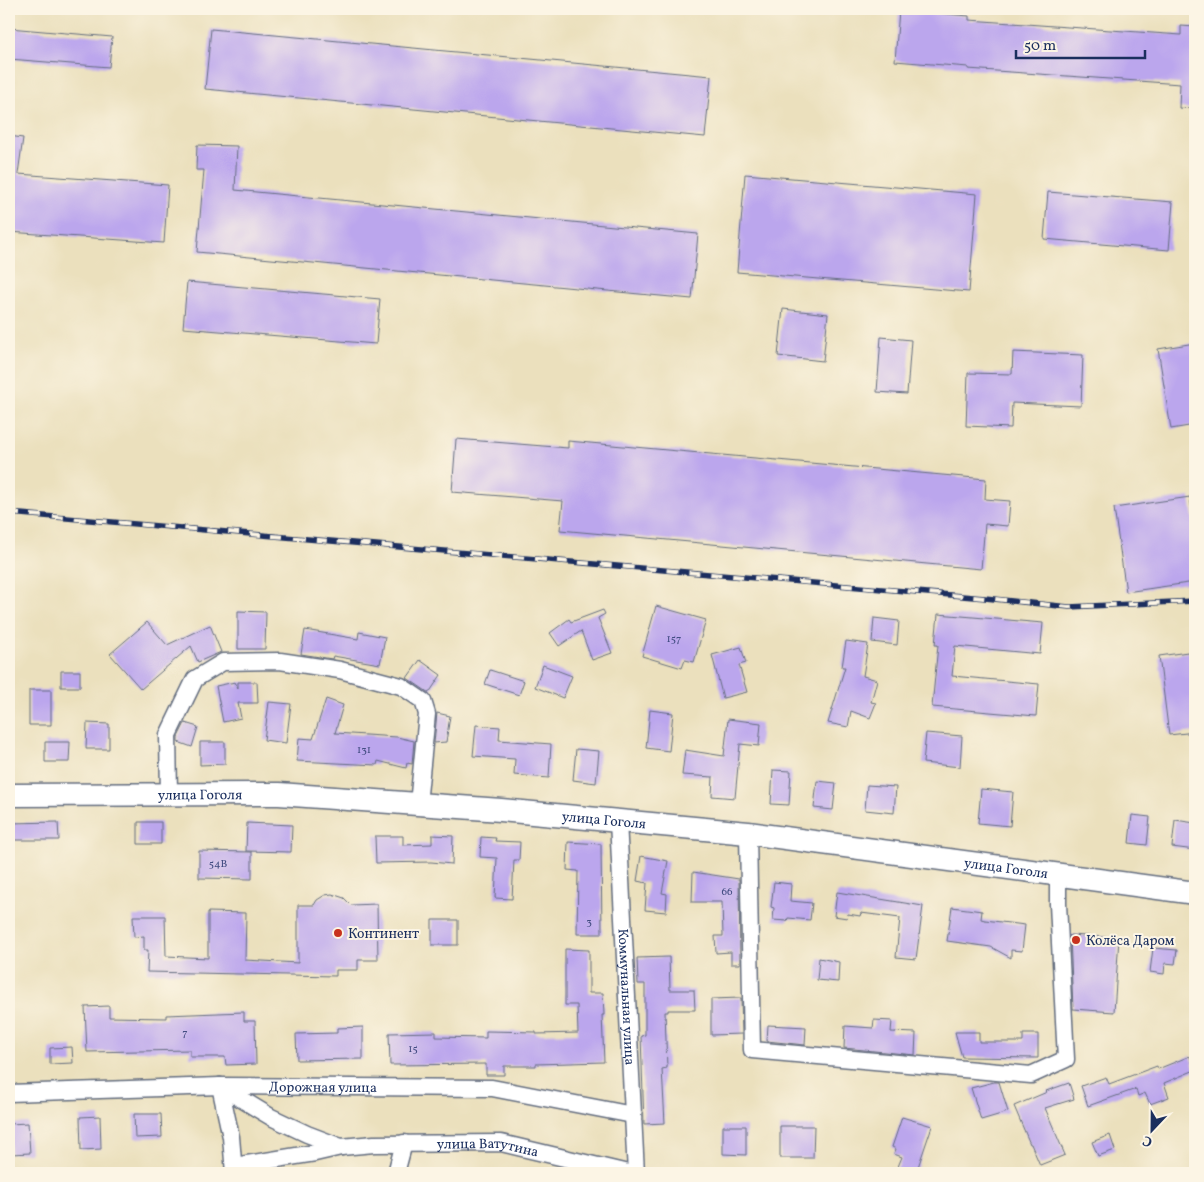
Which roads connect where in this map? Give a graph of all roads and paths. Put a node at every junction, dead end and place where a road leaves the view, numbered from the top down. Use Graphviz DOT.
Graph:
graph roads {
  1 [pos="169,794"];
  2 [pos="9,795"];
  3 [pos="418,804"];
  4 [pos="618,821"];
  5 [pos="748,833"];
  6 [pos="1058,874"];
  7 [pos="1195,893"];
  8 [pos="220,1086"];
  9 [pos="9,1093"];
  10 [pos="633,1114"];
  11 [pos="404,1144"];
  12 [pos="341,1147"];
  13 [pos="234,1170"];
  14 [pos="396,1173"];
  15 [pos="628,1173"];
  16 [pos="636,1173"];
  1 -- 2 [label="main road, улица Гоголя"];
  1 -- 3 [label="main road, улица Гоголя"];
  1 -- 3 [label="street"];
  3 -- 4 [label="main road, улица Гоголя"];
  4 -- 5 [label="main road, улица Гоголя"];
  4 -- 10 [label="street, Коммунальная улица"];
  5 -- 6 [label="main road, улица Гоголя"];
  5 -- 6 [label="street"];
  6 -- 7 [label="main road, улица Гоголя"];
  8 -- 9 [label="street, Дорожная улица"];
  8 -- 10 [label="street, Дорожная улица"];
  8 -- 12 [label="street"];
  8 -- 13 [label="street"];
  10 -- 16 [label="street, Коммунальная улица"];
  11 -- 12 [label="street, улица Ватутина"];
  11 -- 14 [label="street"];
  11 -- 15 [label="street, улица Ватутина"];
  12 -- 13 [label="street, улица Ватутина"];
}
